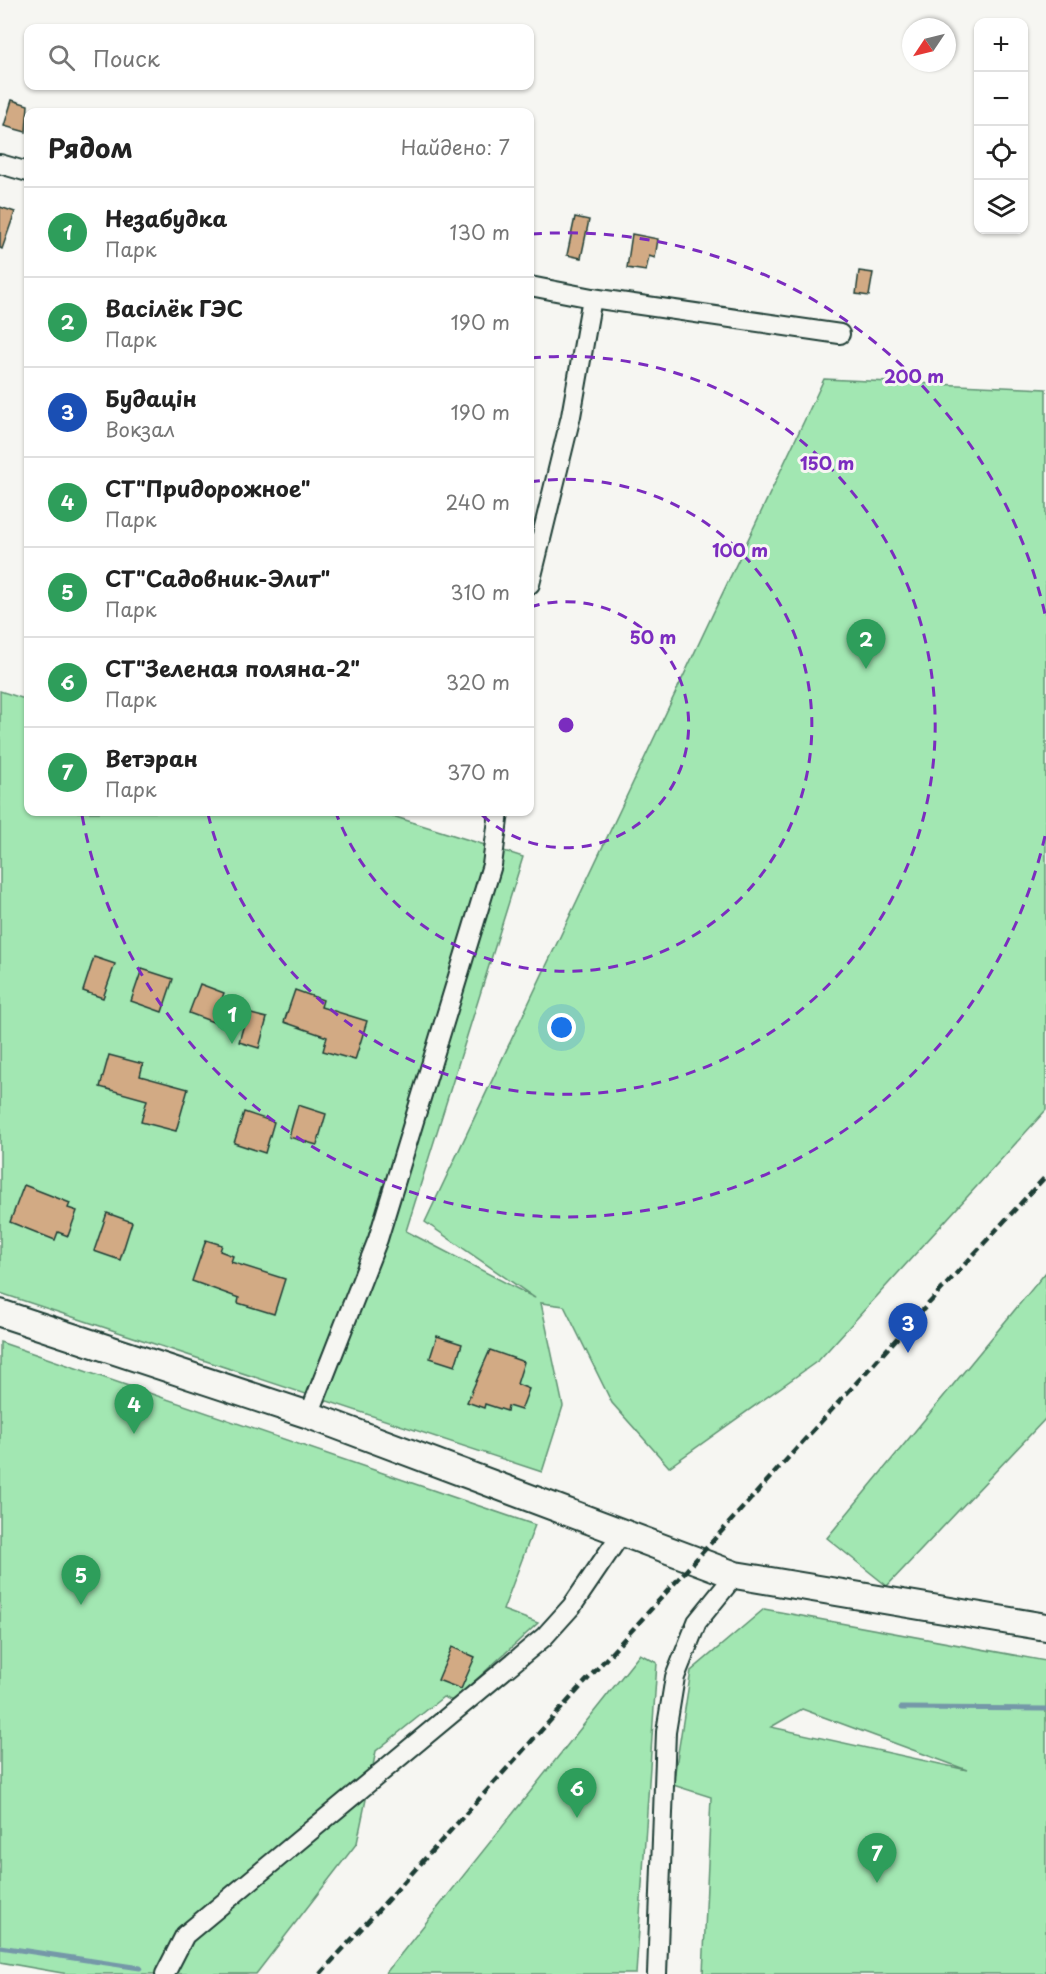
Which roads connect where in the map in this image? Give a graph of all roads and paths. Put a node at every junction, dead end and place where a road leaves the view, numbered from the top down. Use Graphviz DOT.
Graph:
graph roads {
  1 [pos="0,164"];
  2 [pos="24,170"];
  3 [pos="534,287"];
  4 [pos="592,298"];
  5 [pos="840,334"];
  6 [pos="534,568"];
  7 [pos="498,816"];
  8 [pos="0,1313"];
  9 [pos="309,1415"];
  10 [pos="623,1532"];
  11 [pos="735,1575"];
  12 [pos="1046,1627"];
  13 [pos="165,1974"];
  14 [pos="657,1974"];
  1 -- 2 [label="street"];
  3 -- 4 [label="street"];
  4 -- 5 [label="street"];
  4 -- 6 [label="street"];
  7 -- 9 [label="street"];
  8 -- 9 [label="street"];
  9 -- 10 [label="street"];
  10 -- 11 [label="street"];
  10 -- 13 [label="street"];
  11 -- 12 [label="street"];
  11 -- 14 [label="street"];
}
